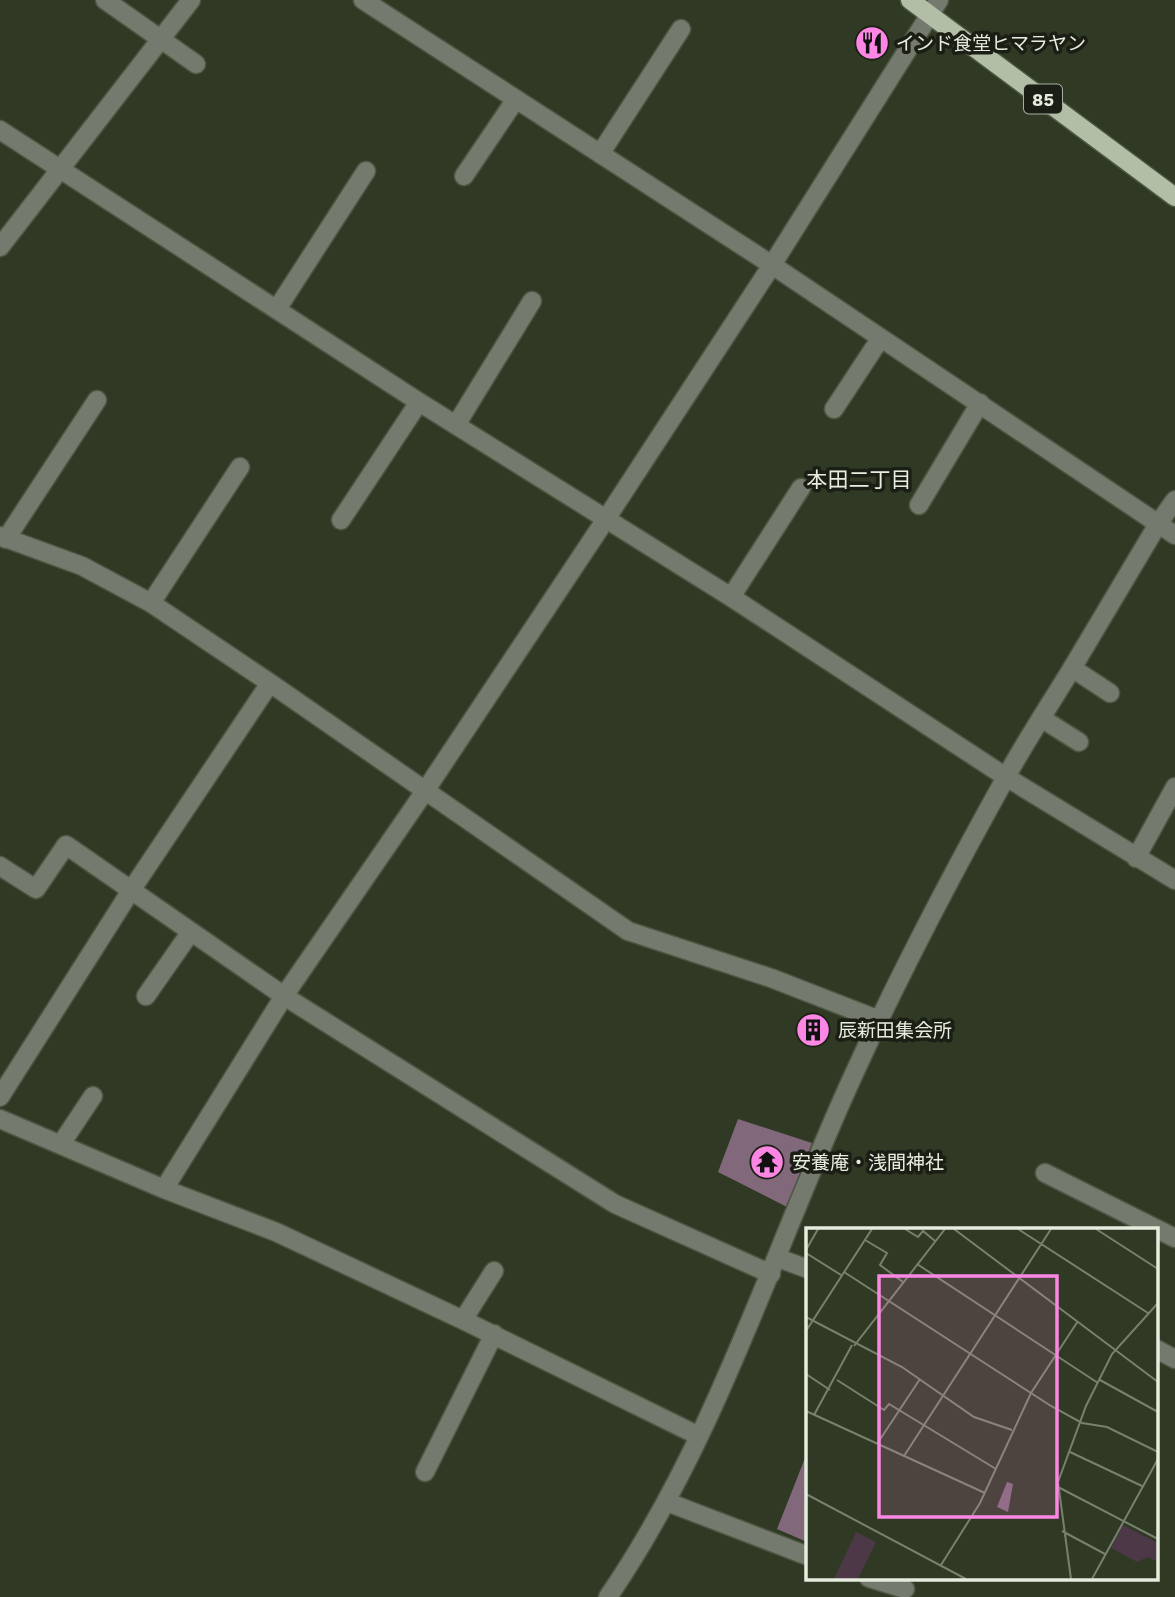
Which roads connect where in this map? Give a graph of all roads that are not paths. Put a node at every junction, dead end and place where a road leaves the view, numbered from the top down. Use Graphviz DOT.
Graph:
graph roads {
  1 [pos="105,0"];
  2 [pos="191,0"];
  3 [pos="363,0"];
  4 [pos="910,0"];
  5 [pos="934,7"];
  6 [pos="681,29"];
  7 [pos="160,39"];
  8 [pos="196,64"];
  9 [pos="516,99"];
  10 [pos="0,130"];
  11 [pos="600,154"];
  12 [pos="61,169"];
  13 [pos="366,171"];
  14 [pos="464,176"];
  15 [pos="1175,197"];
  16 [pos="0,247"];
  17 [pos="772,265"];
  18 [pos="532,301"];
  19 [pos="277,309"];
  20 [pos="880,339"];
  21 [pos="97,400"];
  22 [pos="419,402"];
  23 [pos="980,403"];
  24 [pos="834,409"];
  25 [pos="456,425"];
  26 [pos="240,467"];
  27 [pos="801,488"];
  28 [pos="1175,500"];
  29 [pos="919,505"];
  30 [pos="606,519"];
  31 [pos="341,520"];
  32 [pos="1158,524"];
  33 [pos="1175,535"];
  34 [pos="3,538"];
  35 [pos="731,597"];
  36 [pos="151,603"];
  37 [pos="1072,668"];
  38 [pos="270,682"];
  39 [pos="1110,693"];
  40 [pos="1041,718"];
  41 [pos="1079,742"];
  42 [pos="1006,777"];
  43 [pos="1175,787"];
  44 [pos="425,791"];
  45 [pos="1136,858"];
  46 [pos="0,866"];
  47 [pos="1175,880"];
  48 [pos="130,892"];
  49 [pos="191,933"];
  50 [pos="146,996"];
  51 [pos="284,996"];
  52 [pos="879,1020"];
  53 [pos="93,1096"];
  54 [pos="0,1097"];
  55 [pos="0,1119"];
  56 [pos="61,1144"];
  57 [pos="1045,1173"];
  58 [pos="164,1189"];
  59 [pos="1155,1228"];
  60 [pos="1158,1230"];
  61 [pos="1175,1238"];
  62 [pos="775,1266"];
  63 [pos="806,1269"];
  64 [pos="494,1270"];
  65 [pos="463,1320"];
  66 [pos="494,1335"];
  67 [pos="1158,1350"];
  68 [pos="1175,1359"];
  69 [pos="699,1436"];
  70 [pos="425,1472"];
  71 [pos="667,1502"];
  72 [pos="806,1556"];
  73 [pos="876,1580"];
  74 [pos="905,1589"];
  75 [pos="608,1597"];
  1 -- 7 [label="street"];
  2 -- 7 [label="street"];
  3 -- 9 [label="street"];
  4 -- 5 [label="main road, 85"];
  5 -- 15 [label="main road, 85"];
  5 -- 17 [label="street"];
  6 -- 11 [label="street"];
  7 -- 8 [label="street"];
  7 -- 12 [label="street"];
  9 -- 11 [label="street"];
  9 -- 14 [label="street"];
  10 -- 12 [label="street"];
  11 -- 17 [label="street"];
  12 -- 16 [label="street"];
  12 -- 19 [label="street"];
  13 -- 19 [label="street"];
  17 -- 20 [label="street"];
  17 -- 30 [label="street"];
  18 -- 25 [label="street"];
  19 -- 22 [label="street"];
  20 -- 23 [label="street"];
  20 -- 24 [label="street"];
  21 -- 34 [label="street"];
  22 -- 25 [label="street"];
  22 -- 31 [label="street"];
  23 -- 29 [label="street"];
  23 -- 32 [label="street"];
  25 -- 30 [label="street"];
  26 -- 36 [label="street"];
  27 -- 35 [label="street"];
  28 -- 32 [label="street"];
  30 -- 35 [label="street"];
  30 -- 44 [label="street"];
  32 -- 33 [label="street"];
  32 -- 37 [label="street"];
  34 -- 36 [label="street"];
  35 -- 42 [label="street"];
  36 -- 38 [label="street"];
  37 -- 39 [label="street"];
  37 -- 40 [label="street"];
  38 -- 44 [label="street"];
  38 -- 48 [label="street"];
  40 -- 41 [label="street"];
  40 -- 42 [label="street"];
  42 -- 45 [label="street"];
  42 -- 52 [label="street"];
  43 -- 45 [label="street"];
  44 -- 51 [label="street"];
  44 -- 52 [label="street"];
  45 -- 47 [label="street"];
  46 -- 48 [label="street"];
  48 -- 49 [label="street"];
  48 -- 54 [label="street"];
  49 -- 50 [label="street"];
  49 -- 51 [label="street"];
  51 -- 58 [label="street"];
  51 -- 62 [label="street"];
  52 -- 62 [label="street"];
  53 -- 56 [label="street"];
  55 -- 56 [label="street"];
  56 -- 58 [label="street"];
  57 -- 59 [label="street"];
  58 -- 65 [label="street"];
  60 -- 61 [label="street"];
  62 -- 63 [label="street"];
  62 -- 69 [label="street"];
  64 -- 65 [label="street"];
  65 -- 66 [label="street"];
  66 -- 69 [label="street"];
  66 -- 70 [label="street"];
  67 -- 68 [label="street"];
  69 -- 71 [label="street"];
  71 -- 72 [label="street"];
  71 -- 75 [label="street"];
  73 -- 74 [label="street"];
}
